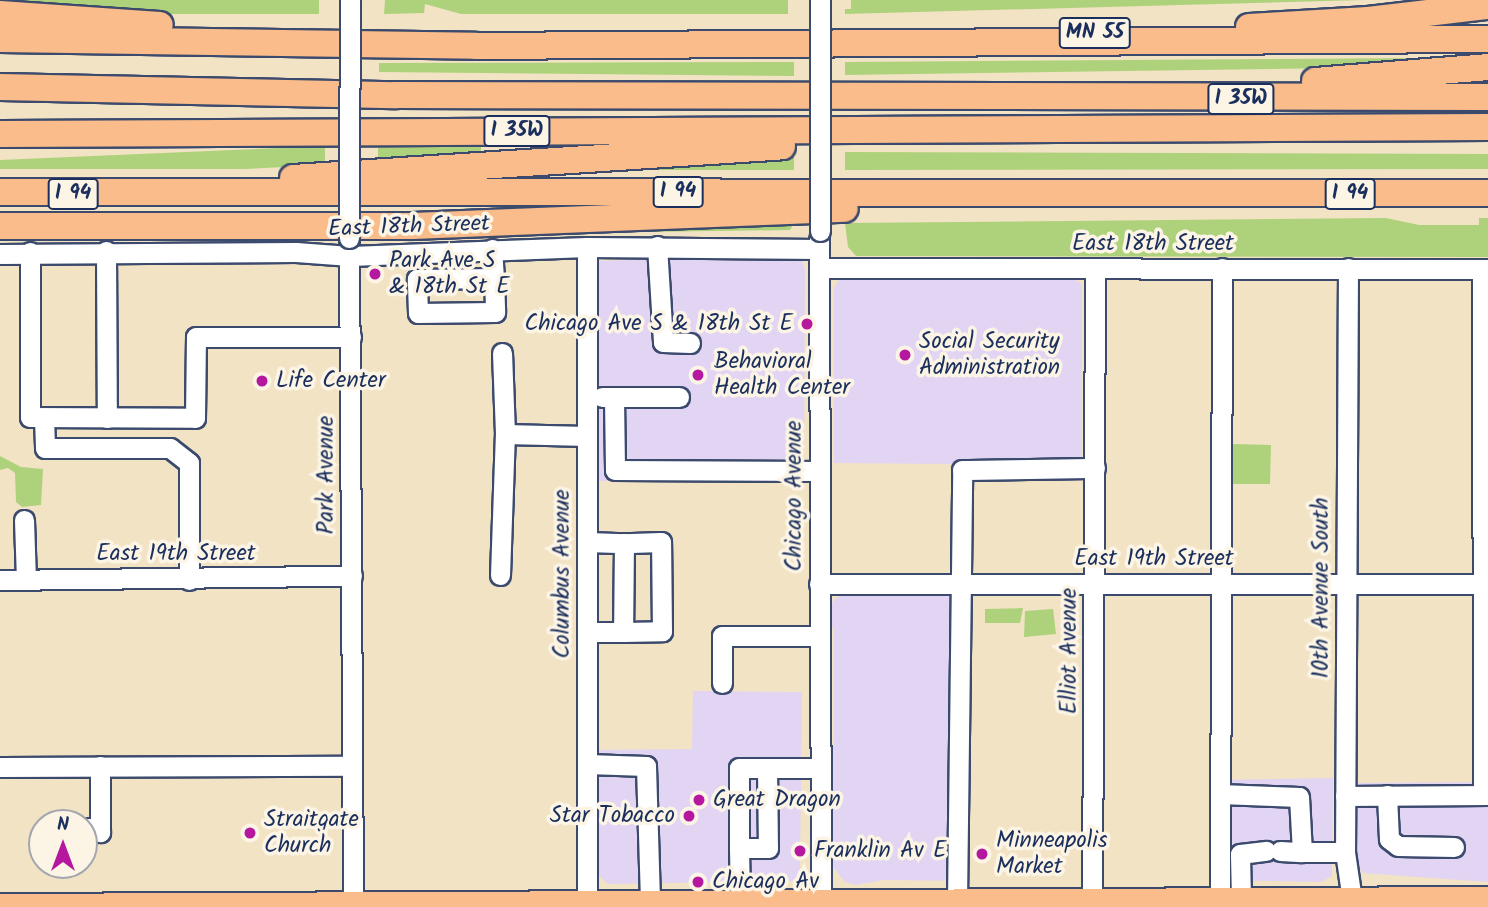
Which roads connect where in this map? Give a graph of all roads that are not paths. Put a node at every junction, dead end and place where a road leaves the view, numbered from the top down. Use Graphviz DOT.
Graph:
graph roads {
  1 [pos="349,0"];
  2 [pos="820,0"];
  3 [pos="1488,6"];
  4 [pos="0,14"];
  5 [pos="0,39"];
  6 [pos="1488,39"];
  7 [pos="835,45"];
  8 [pos="477,46"];
  9 [pos="1488,68"];
  10 [pos="0,87"];
  11 [pos="993,94"];
  12 [pos="1488,97"];
  13 [pos="1488,127"];
  14 [pos="1033,128"];
  15 [pos="324,132"];
  16 [pos="0,134"];
  17 [pos="0,153"];
  18 [pos="0,192"];
  19 [pos="145,194"];
  20 [pos="1211,194"];
  21 [pos="1488,194"];
  22 [pos="0,226"];
  23 [pos="657,246"];
  24 [pos="349,247"];
  25 [pos="587,247"];
  26 [pos="492,249"];
  27 [pos="819,249"];
  28 [pos="106,251"];
  29 [pos="30,252"];
  30 [pos="0,254"];
  31 [pos="1095,268"];
  32 [pos="1222,268"];
  33 [pos="1348,268"];
  34 [pos="1485,268"];
  35 [pos="494,278"];
  36 [pos="351,337"];
  37 [pos="690,343"];
  38 [pos="502,353"];
  39 [pos="587,397"];
  40 [pos="614,397"];
  41 [pos="679,397"];
  42 [pos="44,418"];
  43 [pos="107,418"];
  44 [pos="505,434"];
  45 [pos="587,436"];
  46 [pos="1095,468"];
  47 [pos="820,471"];
  48 [pos="24,520"];
  49 [pos="587,542"];
  50 [pos="624,543"];
  51 [pos="500,575"];
  52 [pos="352,576"];
  53 [pos="0,580"];
  54 [pos="26,580"];
  55 [pos="188,580"];
  56 [pos="819,584"];
  57 [pos="963,584"];
  58 [pos="1094,584"];
  59 [pos="1222,584"];
  60 [pos="1347,584"];
  61 [pos="1486,584"];
  62 [pos="587,632"];
  63 [pos="623,632"];
  64 [pos="819,636"];
  65 [pos="722,683"];
  66 [pos="587,764"];
  67 [pos="100,766"];
  68 [pos="352,766"];
  69 [pos="0,767"];
  70 [pos="767,768"];
  71 [pos="820,768"];
  72 [pos="1220,794"];
  73 [pos="1387,795"];
  74 [pos="1486,795"];
  75 [pos="1345,796"];
  76 [pos="98,831"];
  77 [pos="1454,847"];
  78 [pos="739,848"];
  79 [pos="1302,852"];
  80 [pos="1345,852"];
  81 [pos="1488,898"];
  82 [pos="1231,899"];
  83 [pos="957,901"];
  84 [pos="587,902"];
  85 [pos="650,902"];
  86 [pos="740,902"];
  87 [pos="1461,902"];
  88 [pos="1352,903"];
  89 [pos="821,904"];
  90 [pos="1093,904"];
  91 [pos="0,905"];
  92 [pos="353,905"];
  93 [pos="116,906"];
  1 -- 24 [label="street, Park Avenue, bridge"];
  2 -- 27 [label="street, Chicago Avenue, bridge"];
  3 -- 7 [label="highway, MN 55"];
  4 -- 8 [label="highway"];
  5 -- 8 [label="highway"];
  6 -- 7 [label="highway"];
  7 -- 8 [label="highway"];
  9 -- 11 [label="highway"];
  10 -- 11 [label="highway, I 35W"];
  11 -- 12 [label="highway, I 35W"];
  13 -- 14 [label="highway, I 35W"];
  14 -- 15 [label="highway, I 35W"];
  14 -- 19 [label="highway"];
  15 -- 16 [label="highway, I 35W"];
  15 -- 17 [label="highway"];
  18 -- 19 [label="highway, I 94"];
  19 -- 20 [label="highway, I 94"];
  20 -- 21 [label="highway, I 94"];
  20 -- 22 [label="highway"];
  23 -- 25 [label="street, East 18th Street"];
  23 -- 27 [label="street, East 18th Street"];
  23 -- 37 [label="street"];
  24 -- 26 [label="street, East 18th Street"];
  24 -- 28 [label="street, East 18th Street"];
  24 -- 36 [label="street, Park Avenue"];
  25 -- 26 [label="street, East 18th Street"];
  25 -- 39 [label="street, Columbus Avenue"];
  26 -- 35 [label="street"];
  27 -- 31 [label="street, East 18th Street"];
  27 -- 47 [label="street, Chicago Avenue"];
  28 -- 29 [label="street, East 18th Street"];
  28 -- 43 [label="street"];
  29 -- 30 [label="street, East 18th Street"];
  29 -- 42 [label="street"];
  31 -- 32 [label="street, East 18th Street"];
  31 -- 46 [label="street, Elliot Avenue"];
  32 -- 33 [label="street, East 18th Street"];
  32 -- 59 [label="street"];
  33 -- 34 [label="street, East 18th Street"];
  33 -- 60 [label="street, 10th Avenue South"];
  34 -- 61 [label="street"];
  36 -- 43 [label="street"];
  36 -- 52 [label="street, Park Avenue"];
  38 -- 44 [label="street"];
  39 -- 40 [label="street"];
  39 -- 45 [label="street, Columbus Avenue"];
  40 -- 41 [label="street"];
  40 -- 47 [label="street"];
  42 -- 43 [label="street"];
  42 -- 55 [label="street"];
  44 -- 45 [label="street"];
  44 -- 51 [label="street"];
  45 -- 49 [label="street, Columbus Avenue"];
  46 -- 57 [label="street"];
  46 -- 58 [label="street, Elliot Avenue"];
  47 -- 56 [label="street, Chicago Avenue"];
  48 -- 54 [label="street"];
  49 -- 50 [label="street"];
  49 -- 62 [label="street, Columbus Avenue"];
  50 -- 63 [label="street"];
  50 -- 63 [label="street"];
  52 -- 55 [label="street, East 19th Street"];
  52 -- 68 [label="street, Park Avenue"];
  53 -- 54 [label="street, East 19th Street"];
  54 -- 55 [label="street, East 19th Street"];
  56 -- 57 [label="street, East 19th Street"];
  56 -- 64 [label="street, Chicago Avenue"];
  57 -- 58 [label="street, East 19th Street"];
  57 -- 83 [label="street"];
  58 -- 59 [label="street, East 19th Street"];
  58 -- 90 [label="street, Elliot Avenue"];
  59 -- 60 [label="street, East 19th Street"];
  59 -- 72 [label="street"];
  60 -- 61 [label="street, East 19th Street"];
  60 -- 75 [label="street, 10th Avenue South"];
  61 -- 74 [label="street"];
  62 -- 63 [label="street"];
  62 -- 66 [label="street, Columbus Avenue"];
  64 -- 65 [label="street"];
  64 -- 71 [label="street, Chicago Avenue"];
  66 -- 84 [label="street, Columbus Avenue"];
  66 -- 85 [label="street"];
  67 -- 68 [label="street"];
  67 -- 69 [label="street"];
  67 -- 76 [label="street"];
  68 -- 92 [label="street, Park Avenue"];
  70 -- 71 [label="street"];
  70 -- 78 [label="street"];
  70 -- 78 [label="street"];
  71 -- 89 [label="street, Chicago Avenue"];
  72 -- 79 [label="street"];
  72 -- 82 [label="street"];
  73 -- 74 [label="street"];
  73 -- 75 [label="street"];
  73 -- 77 [label="street"];
  75 -- 80 [label="street, 10th Avenue South"];
  78 -- 86 [label="street"];
  79 -- 80 [label="street"];
  79 -- 82 [label="street"];
  80 -- 88 [label="street, 10th Avenue South"];
  81 -- 87 [label="main road"];
  82 -- 88 [label="main road"];
  82 -- 90 [label="main road"];
  83 -- 89 [label="main road"];
  83 -- 90 [label="main road"];
  84 -- 85 [label="main road"];
  84 -- 92 [label="main road"];
  85 -- 86 [label="main road"];
  86 -- 89 [label="main road"];
  87 -- 88 [label="main road"];
  91 -- 93 [label="main road"];
  92 -- 93 [label="main road"];
}
